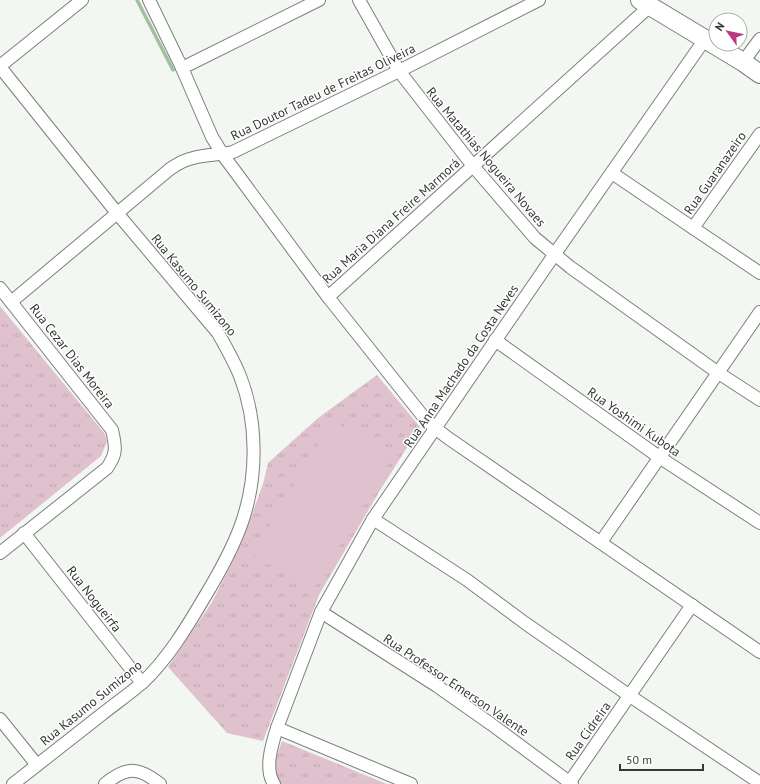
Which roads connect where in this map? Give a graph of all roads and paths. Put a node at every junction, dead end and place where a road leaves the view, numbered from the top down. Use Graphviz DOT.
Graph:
graph roads {
  1 [pos="82,0"];
  2 [pos="149,0"];
  3 [pos="319,0"];
  4 [pos="359,0"];
  5 [pos="539,0"];
  6 [pos="645,3"];
  7 [pos="705,39"];
  8 [pos="760,39"];
  9 [pos="743,62"];
  10 [pos="0,66"];
  11 [pos="182,68"];
  12 [pos="399,71"];
  13 [pos="760,74"];
  14 [pos="760,134"];
  15 [pos="223,154"];
  16 [pos="472,166"];
  17 [pos="612,173"];
  18 [pos="117,213"];
  19 [pos="693,228"];
  20 [pos="554,254"];
  21 [pos="760,272"];
  22 [pos="0,288"];
  23 [pos="328,297"];
  24 [pos="12,302"];
  25 [pos="760,312"];
  26 [pos="495,340"];
  27 [pos="717,372"];
  28 [pos="760,400"];
  29 [pos="435,428"];
  30 [pos="659,457"];
  31 [pos="373,519"];
  32 [pos="760,523"];
  33 [pos="24,533"];
  34 [pos="601,542"];
  35 [pos="0,553"];
  36 [pos="692,605"];
  37 [pos="321,612"];
  38 [pos="760,652"];
  39 [pos="142,683"];
  40 [pos="630,696"];
  41 [pos="0,719"];
  42 [pos="276,728"];
  43 [pos="37,765"];
  44 [pos="570,783"];
  45 [pos="760,783"];
  46 [pos="13,784"];
  47 [pos="105,784"];
  48 [pos="160,784"];
  49 [pos="274,784"];
  50 [pos="411,784"];
  1 -- 10 [label="street"];
  2 -- 11 [label="street"];
  3 -- 11 [label="street"];
  4 -- 12 [label="street, Rua Matathias Nogueira Novaes"];
  5 -- 12 [label="street, Rua Doutor Tadeu de Freitas Oliveira"];
  6 -- 7 [label="main road"];
  6 -- 16 [label="street, Rua Maria Diana Freire Marmorá"];
  7 -- 9 [label="main road"];
  7 -- 17 [label="street, Rua Anna Machado da Costa Neves"];
  8 -- 9 [label="street"];
  9 -- 13 [label="main road"];
  10 -- 18 [label="street, Rua Kasumo Sumizono"];
  11 -- 15 [label="street"];
  12 -- 15 [label="street, Rua Doutor Tadeu de Freitas Oliveira"];
  12 -- 16 [label="street, Rua Matathias Nogueira Novaes"];
  14 -- 19 [label="street, Rua Guaranazeiro"];
  15 -- 18 [label="street, Rua Doutor Tadeu de Freitas Oliveira"];
  15 -- 23 [label="street"];
  16 -- 20 [label="street, Rua Matathias Nogueira Novaes"];
  16 -- 23 [label="street, Rua Maria Diana Freire Marmorá"];
  17 -- 19 [label="street"];
  17 -- 20 [label="street, Rua Anna Machado da Costa Neves"];
  18 -- 24 [label="street, Rua Doutor Tadeu de Freitas Oliveira"];
  18 -- 39 [label="street, Rua Kasumo Sumizono"];
  19 -- 21 [label="street"];
  20 -- 26 [label="street, Rua Anna Machado da Costa Neves"];
  20 -- 27 [label="street, Rua Matathias Nogueira Novaes"];
  22 -- 24 [label="street, Rua Cezar Dias Moreira"];
  23 -- 29 [label="street"];
  24 -- 33 [label="street, Rua Cezar Dias Moreira"];
  25 -- 27 [label="street"];
  26 -- 29 [label="street, Rua Anna Machado da Costa Neves"];
  26 -- 30 [label="street, Rua Yoshimi Kubota"];
  27 -- 28 [label="street, Rua Matathias Nogueira Novaes"];
  27 -- 30 [label="street"];
  29 -- 31 [label="street, Rua Anna Machado da Costa Neves"];
  29 -- 34 [label="street"];
  30 -- 32 [label="street, Rua Yoshimi Kubota"];
  30 -- 34 [label="street"];
  31 -- 37 [label="street, Rua Anna Machado da Costa Neves"];
  31 -- 40 [label="street"];
  33 -- 35 [label="street"];
  33 -- 39 [label="street, Rua Nogueirfa"];
  34 -- 36 [label="street"];
  36 -- 38 [label="street"];
  36 -- 40 [label="street, Rua Cidreira"];
  37 -- 42 [label="street, Rua Anna Machado da Costa Neves"];
  37 -- 44 [label="street, Rua Professor Emerson Valente"];
  39 -- 43 [label="street, Rua Kasumo Sumizono"];
  40 -- 44 [label="street, Rua Cidreira"];
  40 -- 45 [label="street"];
  41 -- 43 [label="street"];
  42 -- 49 [label="street, Rua Anna Machado da Costa Neves"];
  42 -- 50 [label="street"];
  43 -- 46 [label="street, Rua Kasumo Sumizono"];
  47 -- 48 [label="street"];
}
